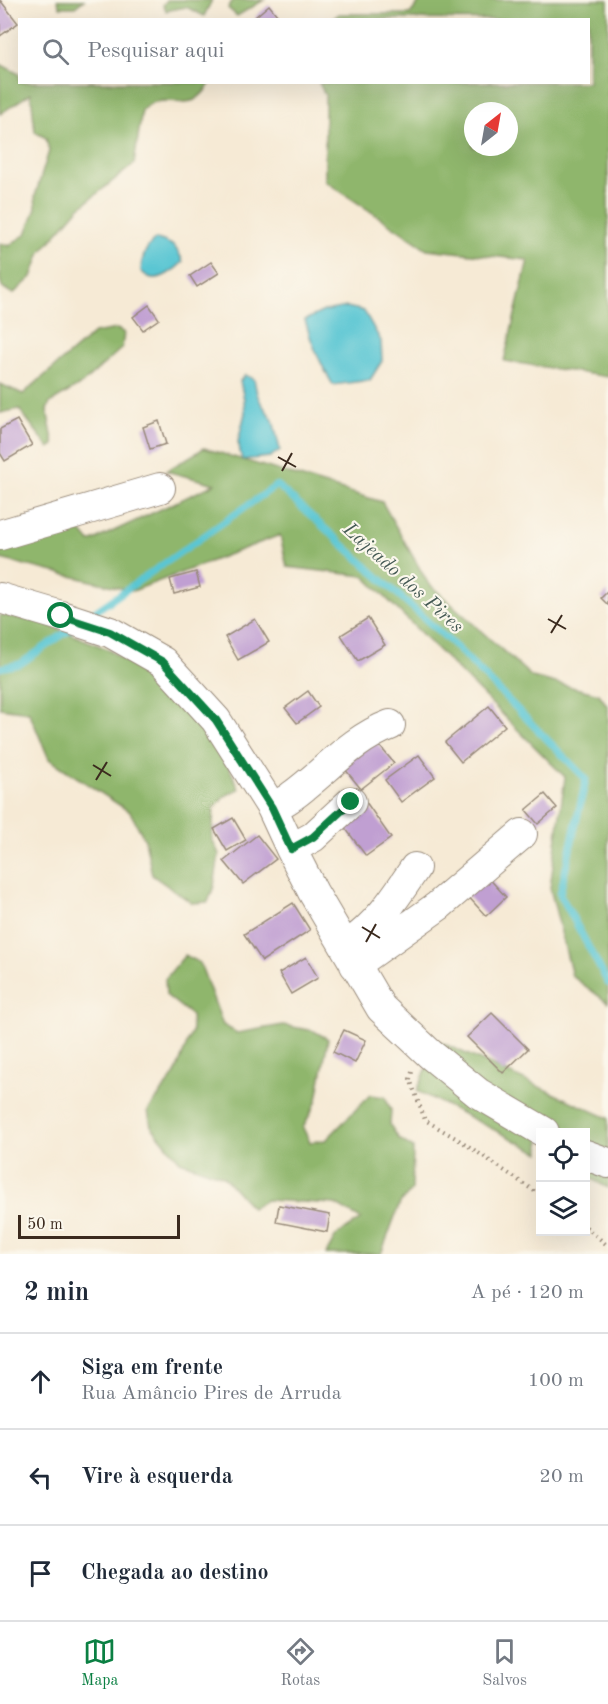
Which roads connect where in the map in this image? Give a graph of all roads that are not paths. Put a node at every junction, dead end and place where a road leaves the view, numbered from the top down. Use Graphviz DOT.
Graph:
graph roads {
  1 [pos="160,488"];
  2 [pos="0,536"];
  3 [pos="0,598"];
  4 [pos="390,725"];
  5 [pos="351,802"];
  6 [pos="272,808"];
  7 [pos="522,834"];
  8 [pos="291,849"];
  9 [pos="415,868"];
  10 [pos="350,956"];
  11 [pos="537,1128"];
  12 [pos="590,1157"];
  13 [pos="608,1163"];
  1 -- 2 [label="street"];
  3 -- 6 [label="street"];
  4 -- 6 [label="street"];
  5 -- 8 [label="street"];
  6 -- 8 [label="street"];
  7 -- 10 [label="street"];
  8 -- 10 [label="street"];
  9 -- 10 [label="street"];
  10 -- 11 [label="street"];
  12 -- 13 [label="street"];
}
